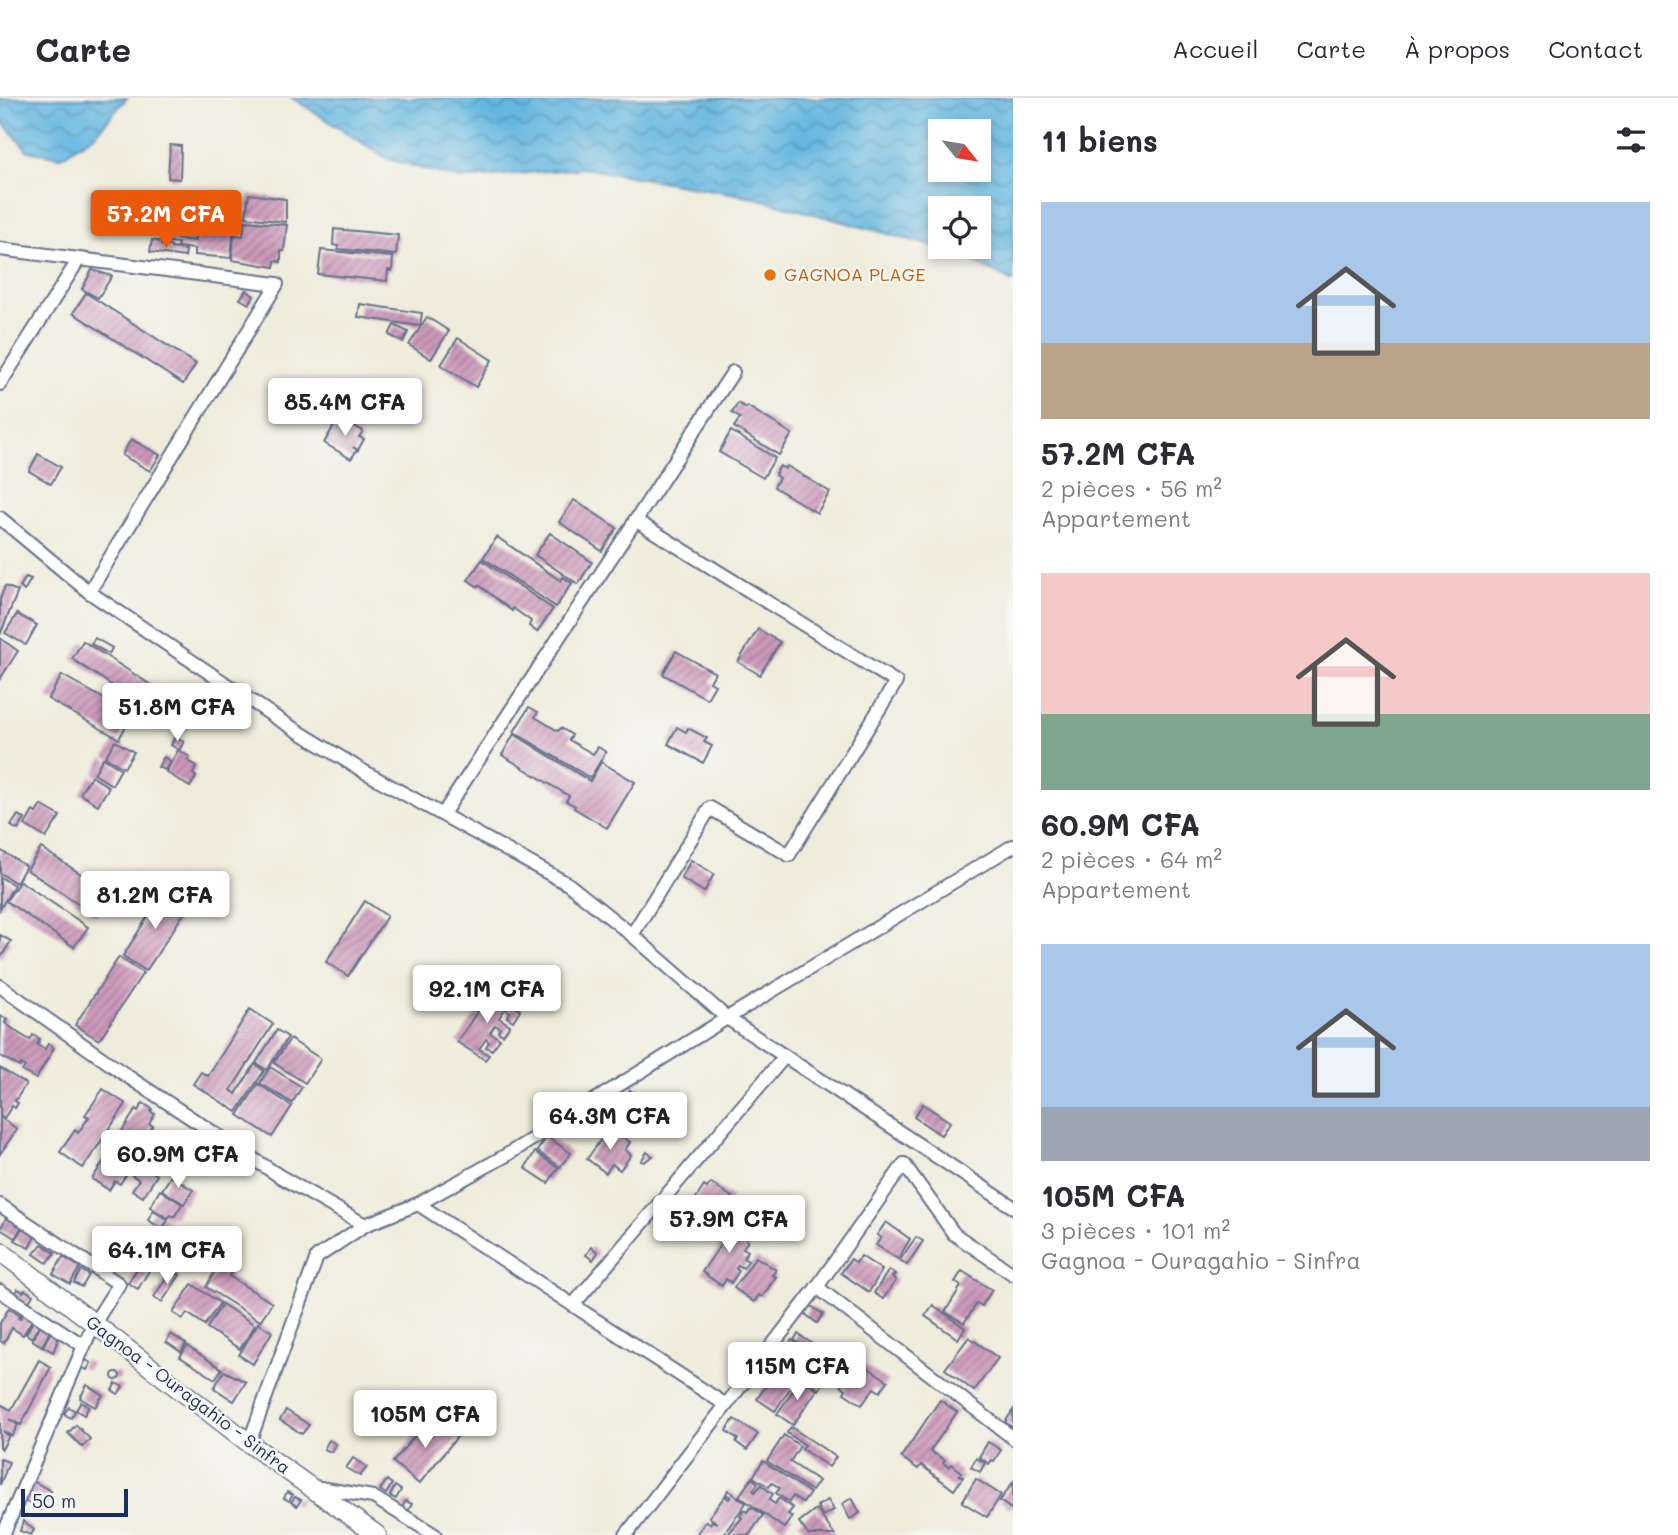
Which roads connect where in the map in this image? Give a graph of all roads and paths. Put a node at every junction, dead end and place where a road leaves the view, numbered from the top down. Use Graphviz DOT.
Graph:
graph roads {
  1 [pos="0,248"];
  2 [pos="79,259"];
  3 [pos="733,372"];
  4 [pos="0,384"];
  5 [pos="0,518"];
  6 [pos="635,520"];
  7 [pos="89,592"];
  8 [pos="443,814"];
  9 [pos="1013,846"];
  10 [pos="632,935"];
  11 [pos="0,986"];
  12 [pos="727,1018"];
  13 [pos="785,1056"];
  14 [pos="418,1204"];
  15 [pos="0,1205"];
  16 [pos="1013,1207"];
  17 [pos="365,1225"];
  18 [pos="0,1251"];
  19 [pos="1013,1274"];
  20 [pos="817,1287"];
  21 [pos="0,1290"];
  22 [pos="573,1305"];
  23 [pos="93,1325"];
  24 [pos="84,1346"];
  25 [pos="726,1405"];
  26 [pos="1013,1438"];
  27 [pos="249,1443"];
  28 [pos="313,1487"];
  29 [pos="4,1535"];
  30 [pos="377,1535"];
  31 [pos="435,1535"];
  32 [pos="626,1535"];
  1 -- 2 [label="street"];
  2 -- 4 [label="street"];
  2 -- 7 [label="street"];
  3 -- 6 [label="street"];
  5 -- 7 [label="street"];
  6 -- 8 [label="street"];
  6 -- 10 [label="street"];
  7 -- 8 [label="street"];
  8 -- 10 [label="street"];
  9 -- 12 [label="street"];
  10 -- 12 [label="street"];
  11 -- 17 [label="street"];
  12 -- 13 [label="street"];
  12 -- 14 [label="street"];
  13 -- 16 [label="street"];
  13 -- 22 [label="street"];
  14 -- 17 [label="street"];
  14 -- 22 [label="street"];
  15 -- 23 [label="street"];
  17 -- 27 [label="street"];
  18 -- 23 [label="main road, Gagnoa - Ouragahio - Sinfra"];
  19 -- 20 [label="street"];
  20 -- 25 [label="street"];
  20 -- 26 [label="street"];
  21 -- 24 [label="street"];
  22 -- 25 [label="street"];
  23 -- 24 [label="street"];
  23 -- 27 [label="main road, Gagnoa - Ouragahio - Sinfra"];
  24 -- 29 [label="street"];
  25 -- 32 [label="street"];
  27 -- 28 [label="main road, Gagnoa - Ouragahio - Sinfra"];
  28 -- 30 [label="main road, Gagnoa - Ouragahio - Sinfra"];
  28 -- 31 [label="street"];
}
